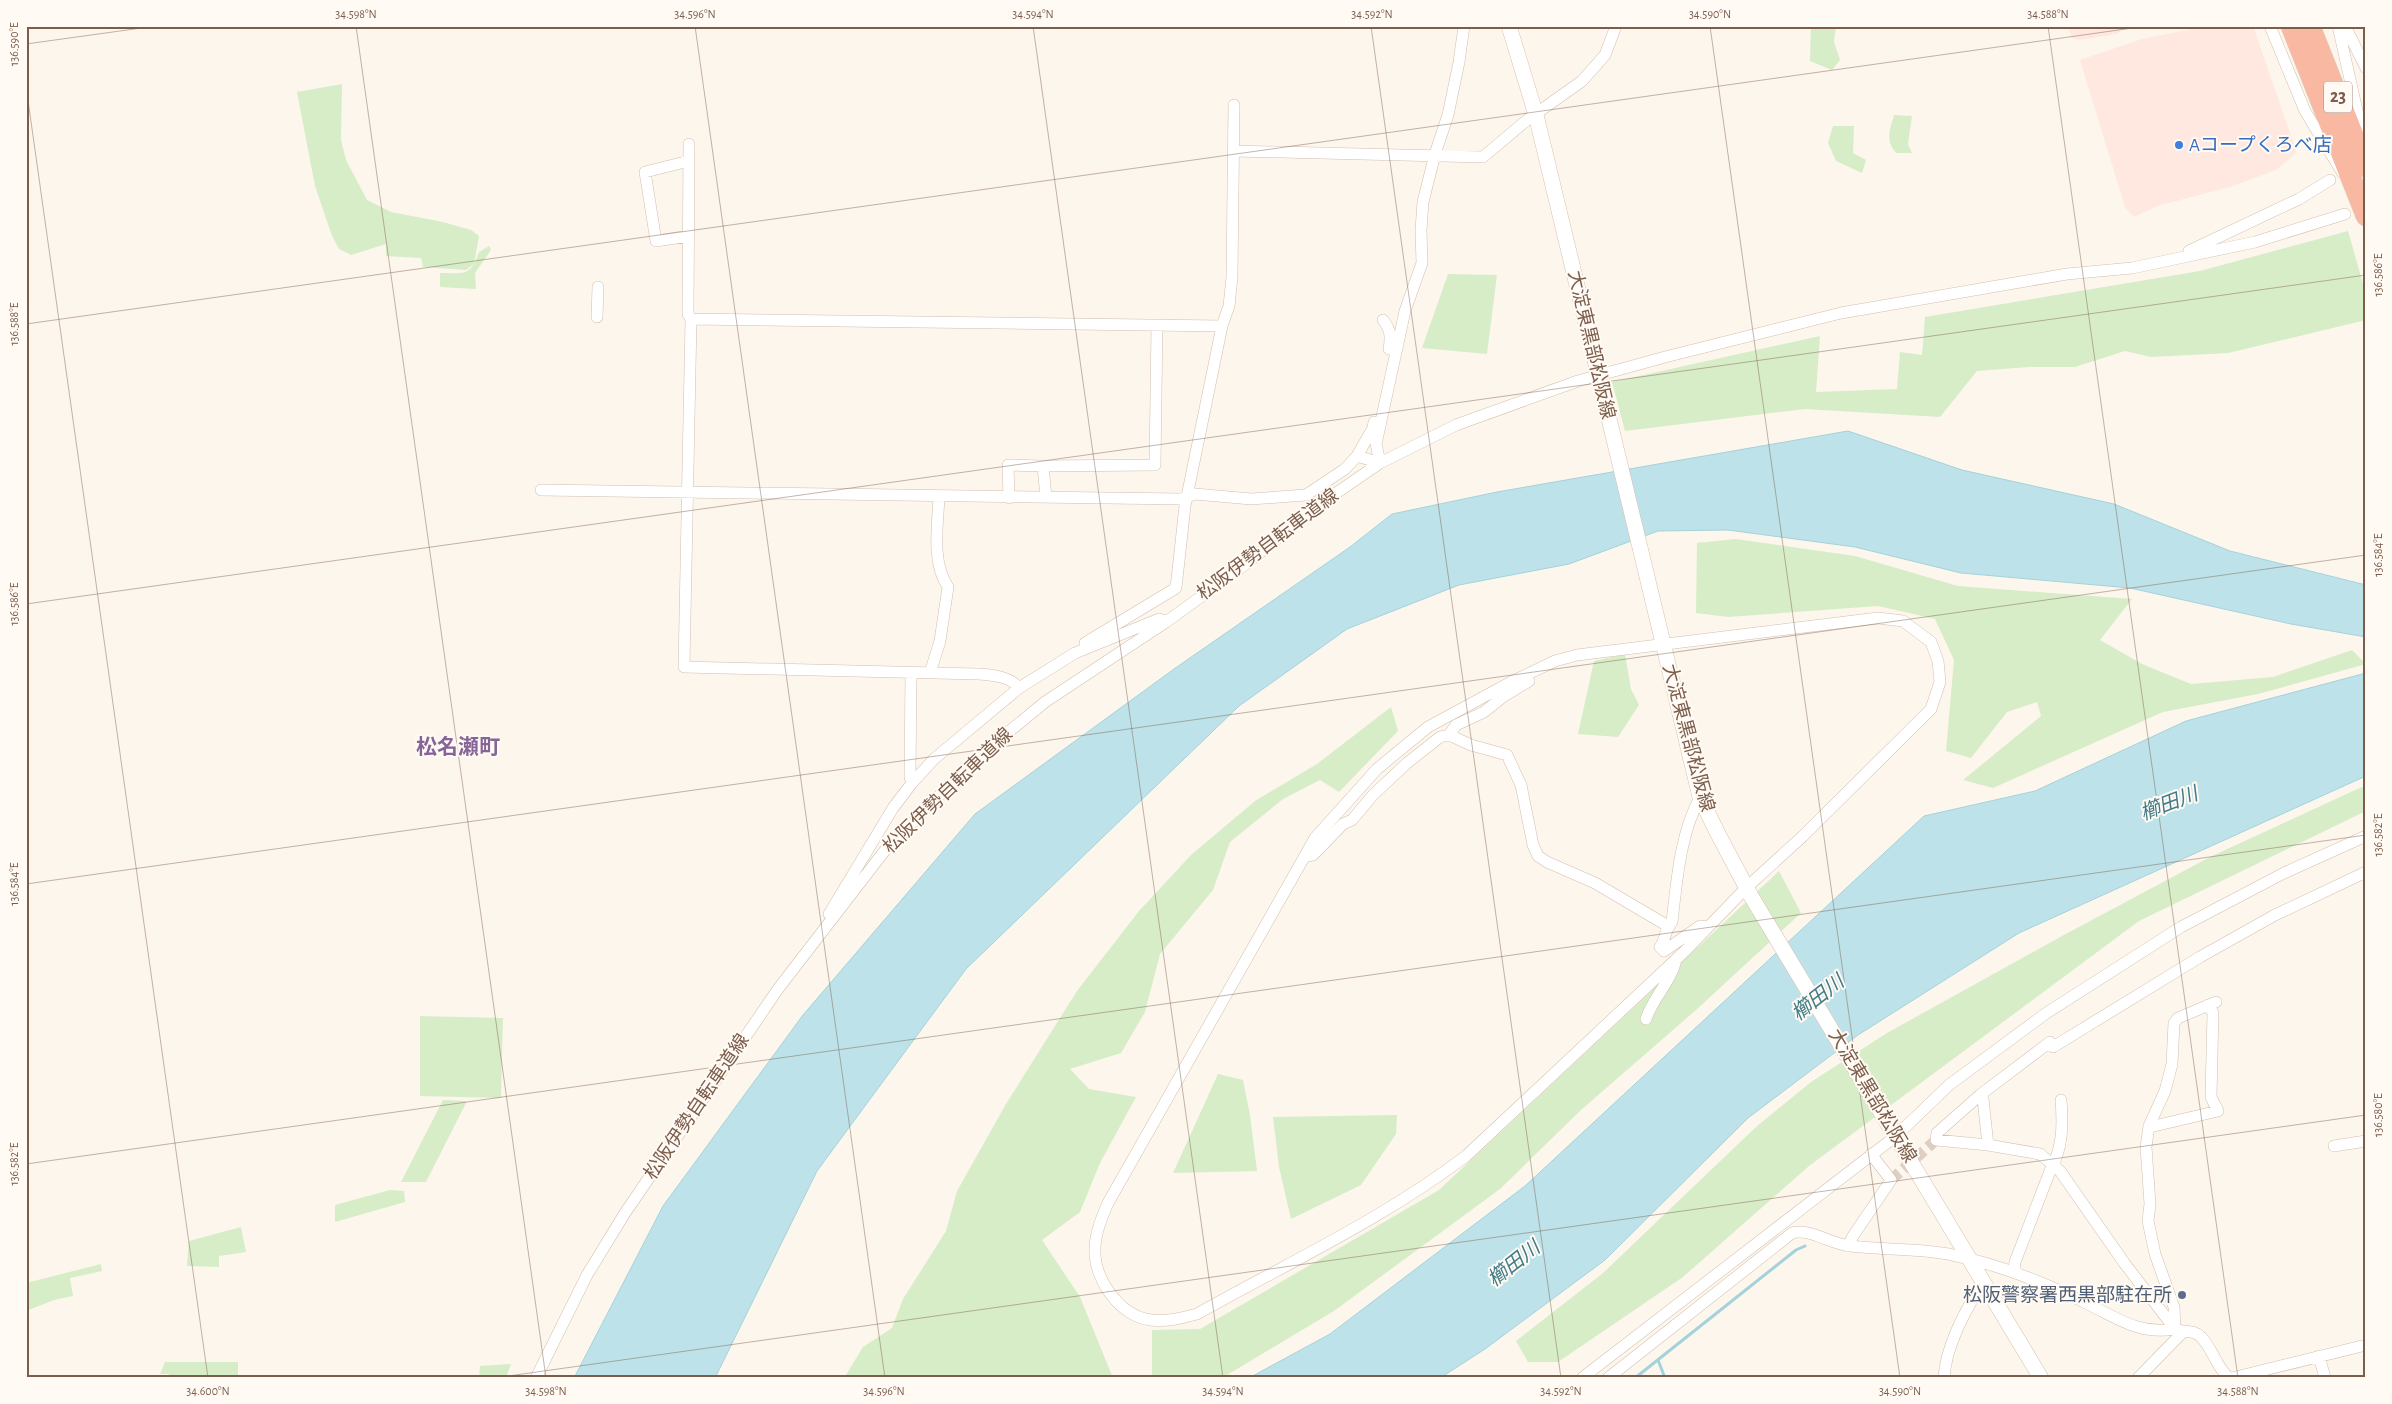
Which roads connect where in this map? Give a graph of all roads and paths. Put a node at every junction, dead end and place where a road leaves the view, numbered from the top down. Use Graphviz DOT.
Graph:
graph roads {
  1 [pos="1464,26"];
  2 [pos="1509,26"];
  3 [pos="1616,26"];
  4 [pos="2270,26"];
  5 [pos="2291,26"];
  6 [pos="2310,26"];
  7 [pos="2338,26"];
  8 [pos="2345,26"];
  9 [pos="2366,68"];
  10 [pos="1234,105"];
  11 [pos="1536,115"];
  12 [pos="689,144"];
  13 [pos="2366,148"];
  14 [pos="1234,151"];
  15 [pos="1435,154"];
  16 [pos="689,161"];
  17 [pos="2366,167"];
  18 [pos="2330,180"];
  19 [pos="2355,189"];
  20 [pos="2344,214"];
  21 [pos="2365,214"];
  22 [pos="689,236"];
  23 [pos="2170,260"];
  24 [pos="598,287"];
  25 [pos="598,317"];
  26 [pos="690,318"];
  27 [pos="1383,320"];
  28 [pos="1157,325"];
  29 [pos="1222,326"];
  30 [pos="1392,362"];
  31 [pos="1599,379"];
  32 [pos="1357,456"];
  33 [pos="1380,463"];
  34 [pos="1043,466"];
  35 [pos="541,490"];
  36 [pos="687,493"];
  37 [pos="939,496"];
  38 [pos="1046,497"];
  39 [pos="1187,497"];
  40 [pos="1009,498"];
  41 [pos="1166,622"];
  42 [pos="1662,640"];
  43 [pos="1075,653"];
  44 [pos="1543,667"];
  45 [pos="911,673"];
  46 [pos="930,673"];
  47 [pos="1018,688"];
  48 [pos="1449,735"];
  49 [pos="912,784"];
  50 [pos="1700,797"];
  51 [pos="2366,836"];
  52 [pos="1304,857"];
  53 [pos="2366,872"];
  54 [pos="1749,892"];
  55 [pos="828,924"];
  56 [pos="1668,926"];
  57 [pos="1707,927"];
  58 [pos="1676,960"];
  59 [pos="1646,1019"];
  60 [pos="1980,1095"];
  61 [pos="2061,1100"];
  62 [pos="2149,1126"];
  63 [pos="1894,1133"];
  64 [pos="2366,1141"];
  65 [pos="1988,1145"];
  66 [pos="2334,1146"];
  67 [pos="1871,1154"];
  68 [pos="2054,1165"];
  69 [pos="1848,1246"];
  70 [pos="1972,1260"];
  71 [pos="2014,1272"];
  72 [pos="1982,1282"];
  73 [pos="2179,1331"];
  74 [pos="2366,1345"];
  75 [pos="2318,1356"];
  76 [pos="536,1378"];
  77 [pos="1582,1378"];
  78 [pos="1608,1378"];
  79 [pos="1944,1378"];
  80 [pos="2041,1378"];
  81 [pos="2138,1378"];
  82 [pos="2231,1378"];
  83 [pos="2325,1378"];
  1 -- 15 [label="street"];
  2 -- 11 [label="main road, 大淀東黒部松阪線"];
  3 -- 11 [label="street"];
  4 -- 19 [label="street"];
  5 -- 19 [label="highway, 23"];
  6 -- 17 [label="highway, 23"];
  7 -- 13 [label="street"];
  8 -- 9 [label="street"];
  10 -- 14 [label="street"];
  11 -- 15 [label="street"];
  11 -- 31 [label="main road, 大淀東黒部松阪線"];
  12 -- 16 [label="street"];
  14 -- 15 [label="street"];
  14 -- 29 [label="street"];
  15 -- 30 [label="street"];
  16 -- 22 [label="street"];
  16 -- 22 [label="street"];
  18 -- 23 [label="street"];
  19 -- 21 [label="highway, 23"];
  20 -- 23 [label="street"];
  22 -- 26 [label="street"];
  23 -- 31 [label="street, 松阪伊勢自転車道線"];
  24 -- 25 [label="street"];
  26 -- 28 [label="street"];
  26 -- 36 [label="street"];
  27 -- 30 [label="street"];
  28 -- 29 [label="street"];
  28 -- 34 [label="street"];
  29 -- 39 [label="street"];
  30 -- 32 [label="street"];
  30 -- 33 [label="street"];
  31 -- 33 [label="street, 松阪伊勢自転車道線"];
  31 -- 42 [label="main road, 大淀東黒部松阪線"];
  32 -- 33 [label="street"];
  32 -- 39 [label="street"];
  33 -- 41 [label="street, 松阪伊勢自転車道線"];
  34 -- 38 [label="street"];
  34 -- 40 [label="street"];
  35 -- 36 [label="street"];
  36 -- 37 [label="street"];
  36 -- 45 [label="street"];
  37 -- 40 [label="street"];
  37 -- 46 [label="street"];
  38 -- 39 [label="street"];
  38 -- 40 [label="street"];
  39 -- 43 [label="street"];
  41 -- 43 [label="street"];
  41 -- 55 [label="street, 松阪伊勢自転車道線"];
  42 -- 44 [label="street"];
  42 -- 50 [label="main road, 大淀東黒部松阪線"];
  42 -- 54 [label="street"];
  43 -- 47 [label="street"];
  44 -- 48 [label="street"];
  44 -- 52 [label="street"];
  45 -- 46 [label="street"];
  45 -- 49 [label="street"];
  46 -- 47 [label="street"];
  47 -- 49 [label="street"];
  48 -- 52 [label="street"];
  48 -- 56 [label="street"];
  49 -- 55 [label="street"];
  50 -- 54 [label="main road, 大淀東黒部松阪線"];
  50 -- 56 [label="street"];
  51 -- 63 [label="street"];
  52 -- 58 [label="street"];
  53 -- 60 [label="street"];
  54 -- 57 [label="street"];
  54 -- 63 [label="main road, 大淀東黒部松阪線"];
  55 -- 76 [label="street, 松阪伊勢自転車道線"];
  56 -- 57 [label="street"];
  57 -- 58 [label="street"];
  58 -- 59 [label="street"];
  60 -- 65 [label="street"];
  60 -- 65 [label="street"];
  61 -- 68 [label="street"];
  62 -- 62 [label="street"];
  62 -- 73 [label="street"];
  63 -- 67 [label="street"];
  63 -- 70 [label="main road, 大淀東黒部松阪線"];
  64 -- 66 [label="street"];
  65 -- 68 [label="street"];
  67 -- 69 [label="street"];
  67 -- 77 [label="street"];
  68 -- 71 [label="street"];
  68 -- 73 [label="street"];
  69 -- 70 [label="street"];
  69 -- 78 [label="street"];
  70 -- 71 [label="street"];
  70 -- 72 [label="main road, 大淀東黒部松阪線"];
  71 -- 73 [label="street"];
  72 -- 79 [label="street"];
  72 -- 80 [label="main road, 大淀東黒部松阪線"];
  73 -- 81 [label="street"];
  73 -- 82 [label="street"];
  74 -- 75 [label="street"];
  75 -- 82 [label="street"];
  75 -- 83 [label="street"];
}
